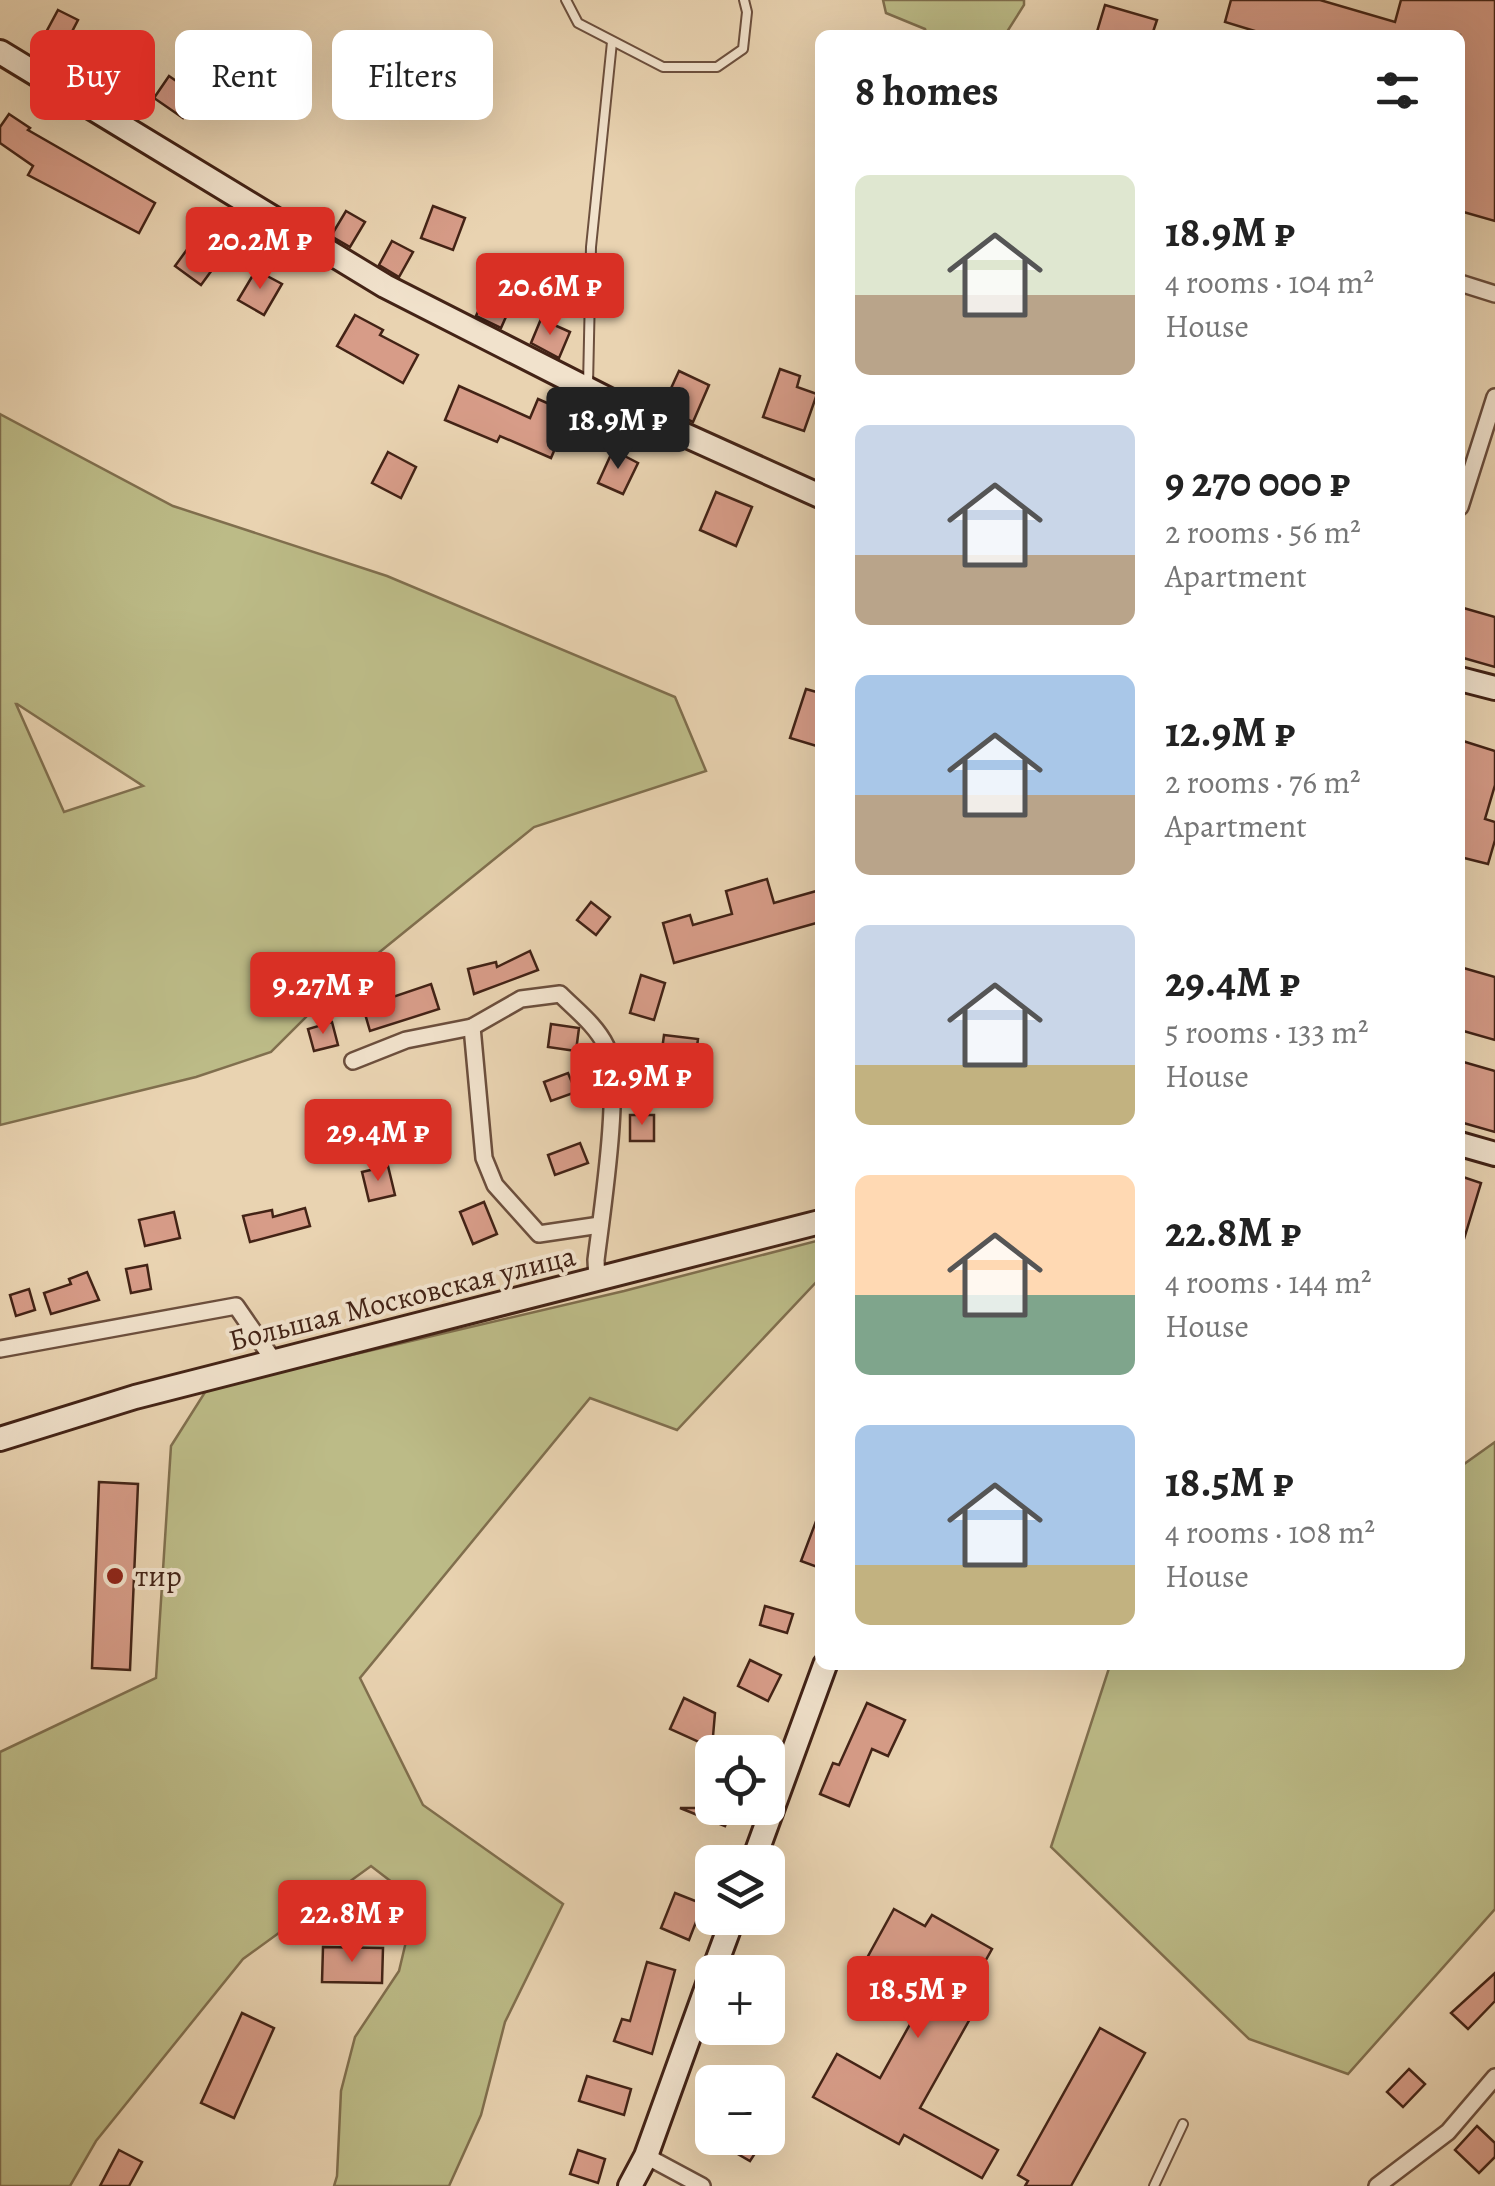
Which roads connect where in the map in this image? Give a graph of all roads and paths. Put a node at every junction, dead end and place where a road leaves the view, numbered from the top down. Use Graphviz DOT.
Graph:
graph roads {
  1 [pos="566,0"];
  2 [pos="744,0"];
  3 [pos="612,42"];
  4 [pos="0,52"];
  5 [pos="1465,285"];
  6 [pos="1495,294"];
  7 [pos="588,389"];
  8 [pos="1495,397"];
  9 [pos="1465,491"];
  10 [pos="815,494"];
  11 [pos="1465,680"];
  12 [pos="1495,688"];
  13 [pos="472,1026"];
  14 [pos="353,1061"];
  15 [pos="1465,1145"];
  16 [pos="1495,1154"];
  17 [pos="815,1223"];
  18 [pos="600,1225"];
  19 [pos="597,1281"];
  20 [pos="0,1349"];
  21 [pos="274,1361"];
  22 [pos="0,1438"];
  23 [pos="823,1670"];
  24 [pos="759,1845"];
  25 [pos="695,2022"];
  26 [pos="1495,2077"];
  27 [pos="1183,2124"];
  28 [pos="646,2156"];
  29 [pos="630,2186"];
  30 [pos="702,2186"];
  31 [pos="1154,2186"];
  32 [pos="1377,2186"];
  1 -- 3 [label="lane"];
  2 -- 3 [label="lane"];
  3 -- 7 [label="lane"];
  4 -- 7 [label="main road"];
  5 -- 6 [label="street"];
  7 -- 10 [label="main road"];
  8 -- 9 [label="street"];
  11 -- 12 [label="main road"];
  13 -- 14 [label="street"];
  13 -- 18 [label="street"];
  13 -- 18 [label="street"];
  15 -- 16 [label="main road"];
  17 -- 19 [label="main road, Большая Московская улица"];
  18 -- 19 [label="street"];
  19 -- 21 [label="main road, Большая Московская улица"];
  20 -- 21 [label="street"];
  21 -- 22 [label="main road, Большая Московская улица"];
  23 -- 24 [label="main road"];
  25 -- 28 [label="main road"];
  26 -- 32 [label="street"];
  27 -- 31 [label="lane"];
  28 -- 29 [label="main road"];
  28 -- 30 [label="street"];
}
